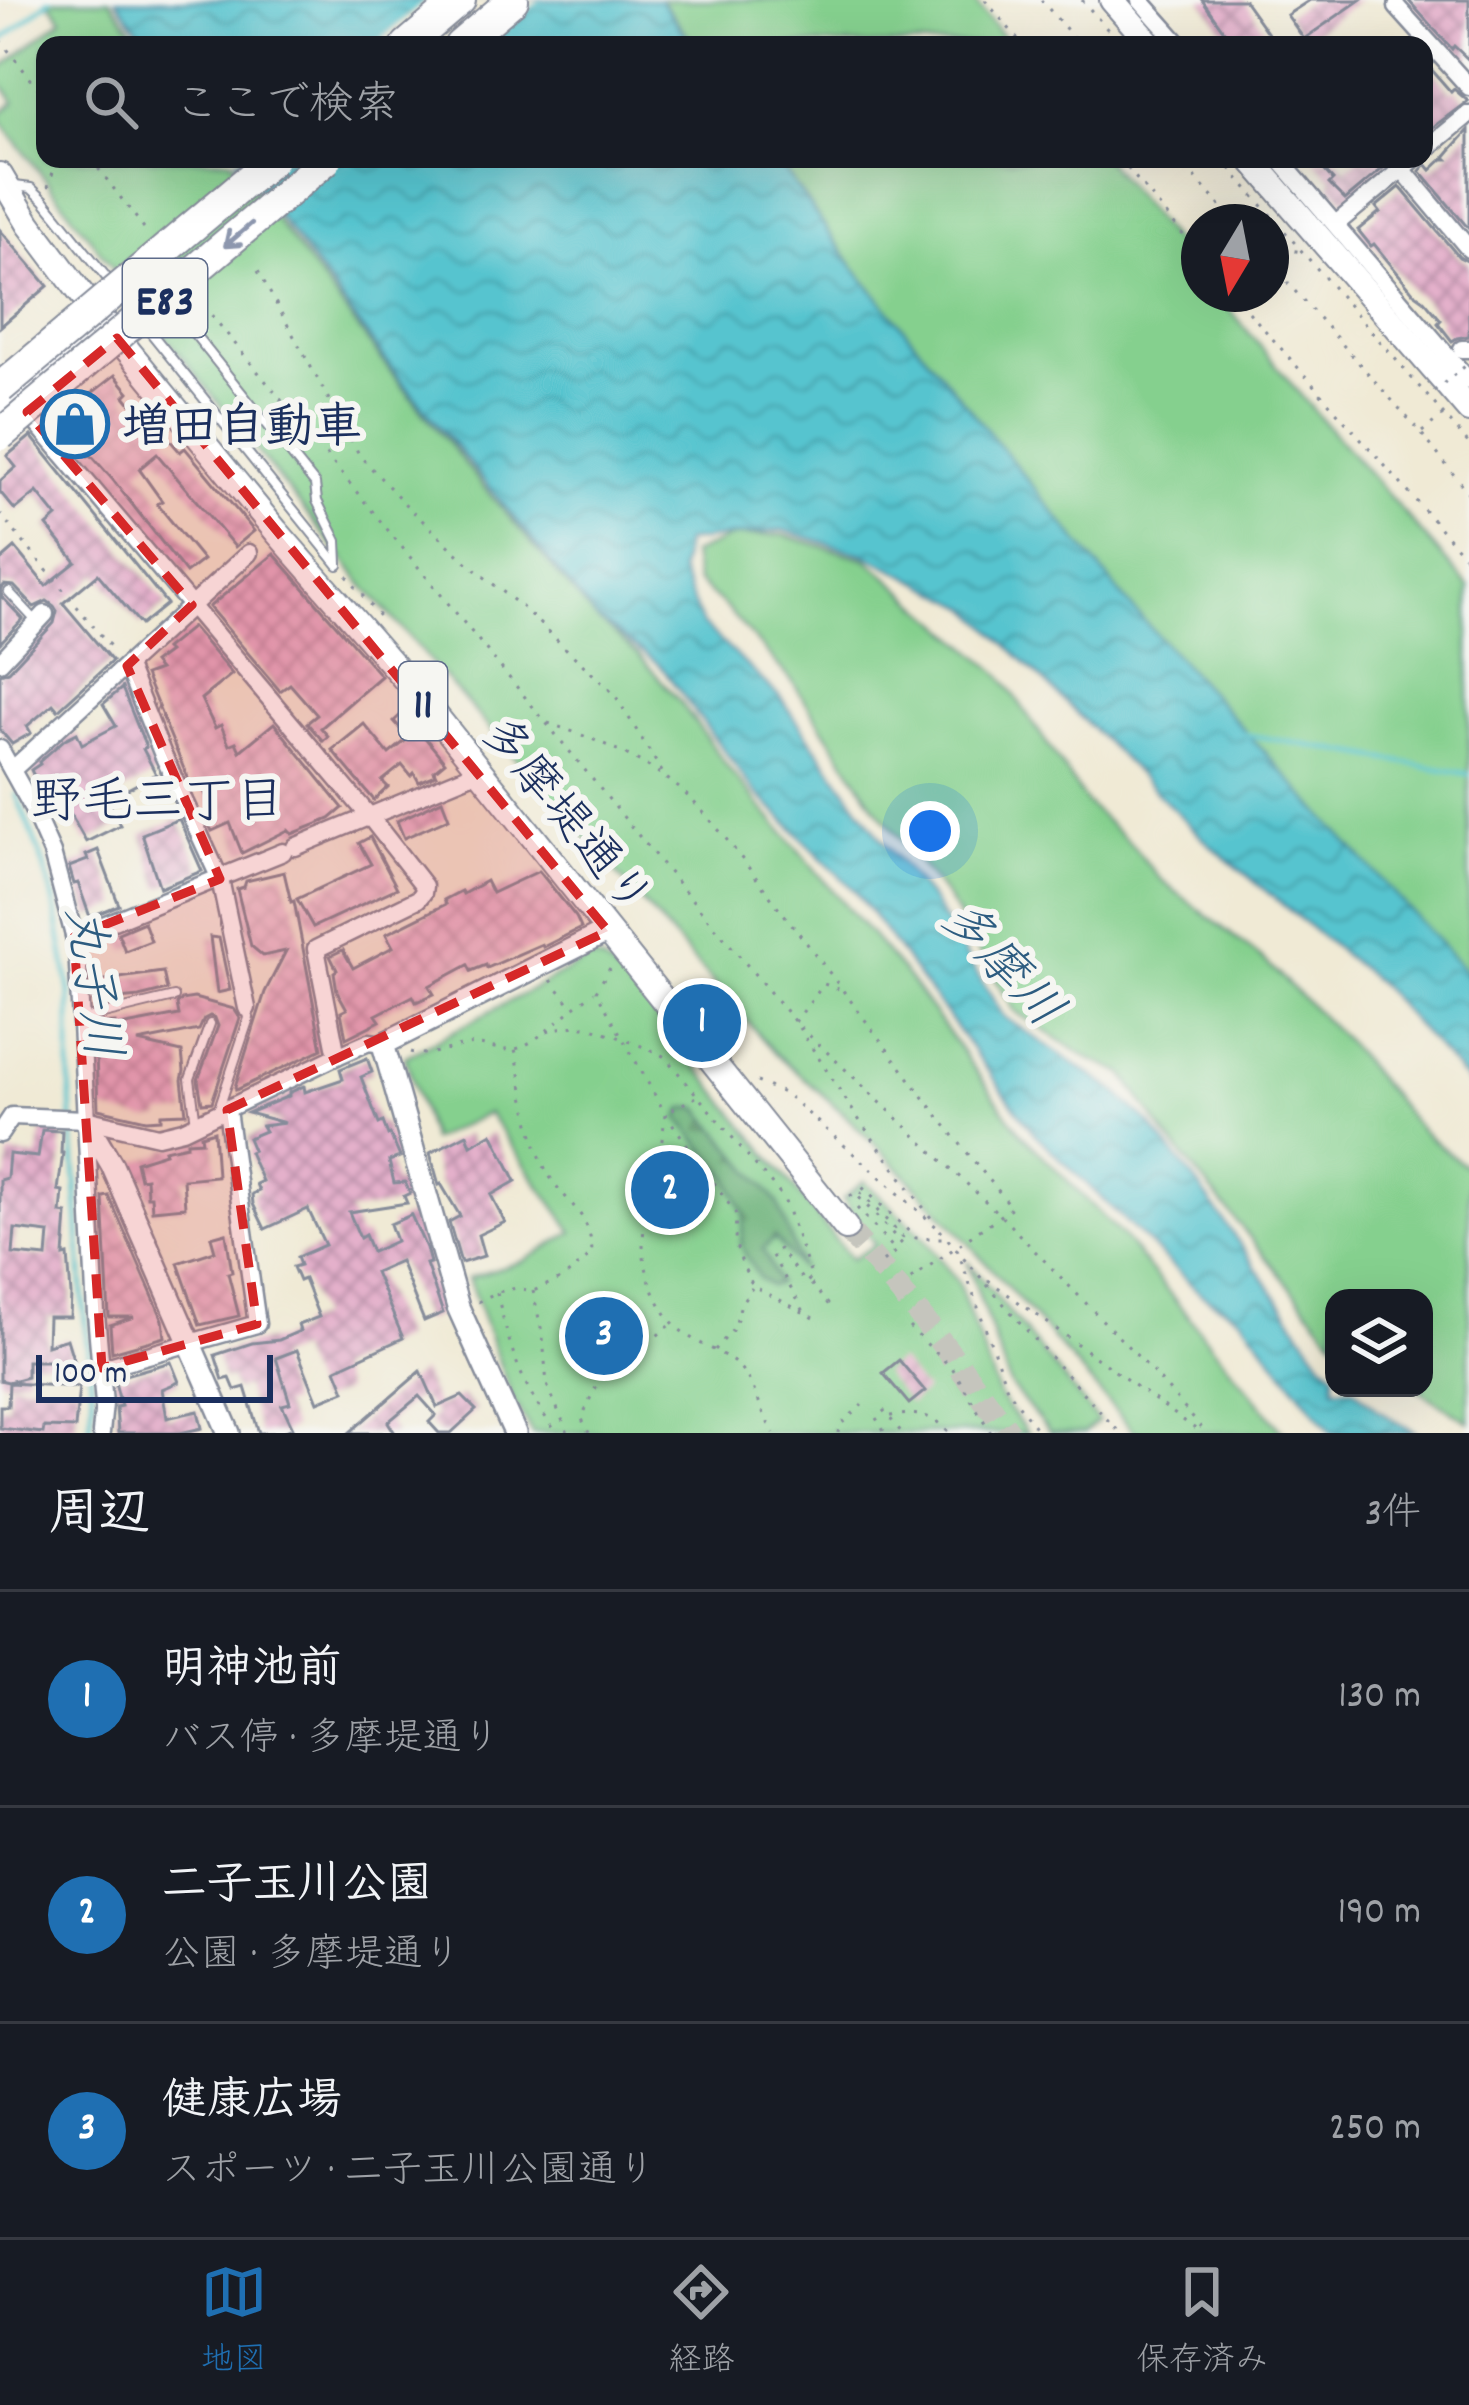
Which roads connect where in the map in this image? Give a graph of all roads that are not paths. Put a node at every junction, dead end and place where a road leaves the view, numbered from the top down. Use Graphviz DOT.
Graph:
graph roads {
  1 [pos="460,0"];
  2 [pos="513,0"];
  3 [pos="1112,0"];
  4 [pos="1141,0"];
  5 [pos="1397,7"];
  6 [pos="418,36"];
  7 [pos="471,36"];
  8 [pos="1143,36"];
  9 [pos="1172,36"];
  10 [pos="1423,36"];
  11 [pos="1433,47"];
  12 [pos="1469,87"];
  13 [pos="1469,114"];
  14 [pos="1433,144"];
  15 [pos="263,168"];
  16 [pos="316,168"];
  17 [pos="1258,168"];
  18 [pos="1287,168"];
  19 [pos="1403,168"];
  20 [pos="1411,168"];
  21 [pos="2,180"];
  22 [pos="1336,224"];
  23 [pos="1469,249"];
  24 [pos="190,290"];
  25 [pos="94,335"];
  26 [pos="1462,355"];
  27 [pos="1469,381"];
  28 [pos="5,390"];
  29 [pos="0,412"];
  30 [pos="1457,412"];
  31 [pos="0,435"];
  32 [pos="249,553"];
  33 [pos="8,592"];
  34 [pos="192,605"];
  35 [pos="42,619"];
  36 [pos="0,662"];
  37 [pos="127,666"];
  38 [pos="0,749"];
  39 [pos="12,770"];
  40 [pos="479,771"];
  41 [pos="370,817"];
  42 [pos="220,879"];
  43 [pos="74,937"];
  44 [pos="615,939"];
  45 [pos="174,998"];
  46 [pos="247,1008"];
  47 [pos="81,1019"];
  48 [pos="210,1024"];
  49 [pos="383,1043"];
  50 [pos="337,1056"];
  51 [pos="222,1112"];
  52 [pos="74,1119"];
  53 [pos="197,1124"];
  54 [pos="0,1134"];
  55 [pos="846,1228"];
  56 [pos="191,1345"];
  57 [pos="102,1368"];
  58 [pos="101,1433"];
  59 [pos="229,1433"];
  60 [pos="515,1433"];
  1 -- 6 [label="highway"];
  2 -- 7 [label="highway"];
  3 -- 8 [label="main road"];
  4 -- 9 [label="street"];
  5 -- 10 [label="street"];
  11 -- 12 [label="street"];
  13 -- 14 [label="street"];
  15 -- 28 [label="highway, E83, bridge"];
  16 -- 31 [label="highway, E83, one-way, bridge"];
  17 -- 30 [label="main road"];
  18 -- 22 [label="street"];
  19 -- 22 [label="street"];
  20 -- 23 [label="street"];
  21 -- 24 [label="lane"];
  21 -- 40 [label="main road, 多摩堤通り / 11"];
  22 -- 26 [label="street"];
  25 -- 28 [label="street"];
  26 -- 27 [label="street"];
  28 -- 29 [label="street"];
  28 -- 34 [label="street"];
  32 -- 34 [label="street"];
  33 -- 35 [label="lane"];
  34 -- 37 [label="street"];
  34 -- 41 [label="street"];
  35 -- 36 [label="street"];
  37 -- 39 [label="street"];
  37 -- 42 [label="street"];
  38 -- 39 [label="street"];
  39 -- 43 [label="street"];
  40 -- 41 [label="street"];
  40 -- 44 [label="main road, 多摩堤通り / 11"];
  41 -- 42 [label="street"];
  41 -- 50 [label="street"];
  42 -- 43 [label="street"];
  42 -- 46 [label="street"];
  43 -- 47 [label="street"];
  44 -- 49 [label="street"];
  44 -- 55 [label="main road, 多摩堤通り / 11"];
  45 -- 47 [label="lane"];
  46 -- 51 [label="lane"];
  47 -- 52 [label="street"];
  48 -- 53 [label="lane"];
  49 -- 50 [label="street"];
  49 -- 60 [label="street"];
  50 -- 51 [label="street"];
  51 -- 53 [label="street"];
  51 -- 56 [label="street"];
  52 -- 53 [label="street"];
  52 -- 54 [label="street"];
  52 -- 56 [label="street"];
  52 -- 57 [label="street"];
  56 -- 57 [label="street"];
  56 -- 59 [label="street"];
  57 -- 58 [label="street"];
}
